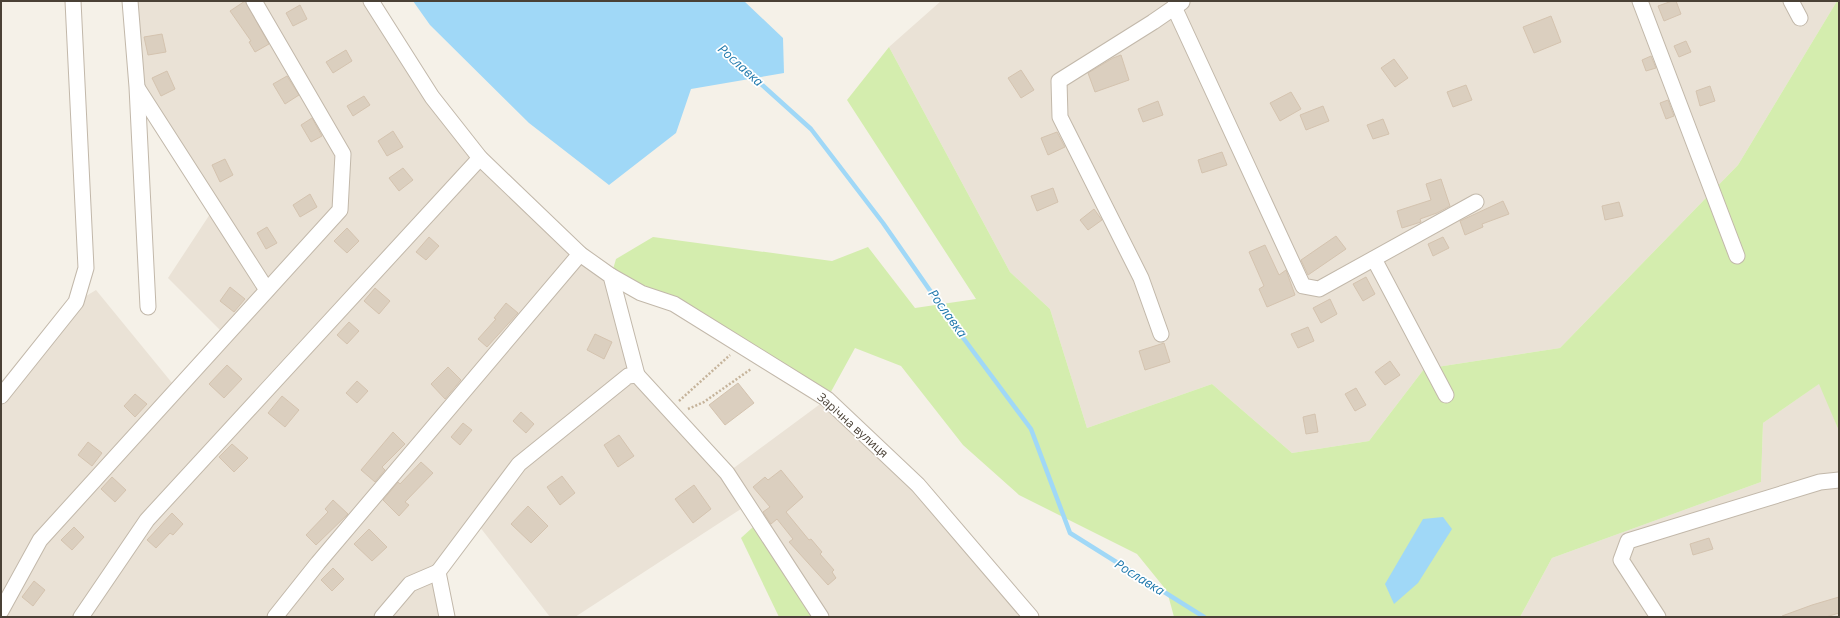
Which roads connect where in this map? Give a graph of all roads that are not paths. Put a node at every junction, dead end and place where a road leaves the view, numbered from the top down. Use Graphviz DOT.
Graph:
graph roads {
  1 [pos="73,1"];
  2 [pos="130,1"];
  3 [pos="254,1"];
  4 [pos="371,1"];
  5 [pos="1640,1"];
  6 [pos="1791,1"];
  7 [pos="1178,4"];
  8 [pos="1800,18"];
  9 [pos="137,87"];
  10 [pos="480,158"];
  11 [pos="1476,202"];
  12 [pos="580,254"];
  13 [pos="1737,256"];
  14 [pos="1374,259"];
  15 [pos="611,276"];
  16 [pos="267,290"];
  17 [pos="148,307"];
  18 [pos="1160,334"];
  19 [pos="637,375"];
  20 [pos="1446,395"];
  21 [pos="1,396"];
  22 [pos="1839,480"];
  23 [pos="438,572"];
  24 [pos="2,613"];
  25 [pos="81,617"];
  26 [pos="275,617"];
  27 [pos="382,617"];
  28 [pos="447,617"];
  29 [pos="821,617"];
  30 [pos="1031,617"];
  31 [pos="1658,617"];
  1 -- 21 [label="street"];
  2 -- 9 [label="street"];
  3 -- 16 [label="street"];
  4 -- 10 [label="street, Зарічна вулиця"];
  5 -- 13 [label="street"];
  6 -- 8 [label="street"];
  7 -- 14 [label="street"];
  7 -- 18 [label="street"];
  9 -- 16 [label="street"];
  9 -- 17 [label="street"];
  10 -- 12 [label="street, Зарічна вулиця"];
  10 -- 25 [label="street"];
  11 -- 14 [label="street"];
  12 -- 15 [label="street, Зарічна вулиця"];
  12 -- 26 [label="street"];
  14 -- 20 [label="street"];
  15 -- 19 [label="street"];
  15 -- 30 [label="street, Зарічна вулиця"];
  16 -- 24 [label="street"];
  19 -- 23 [label="street"];
  19 -- 29 [label="street"];
  22 -- 31 [label="street"];
  23 -- 27 [label="street"];
  23 -- 28 [label="street"];
}
